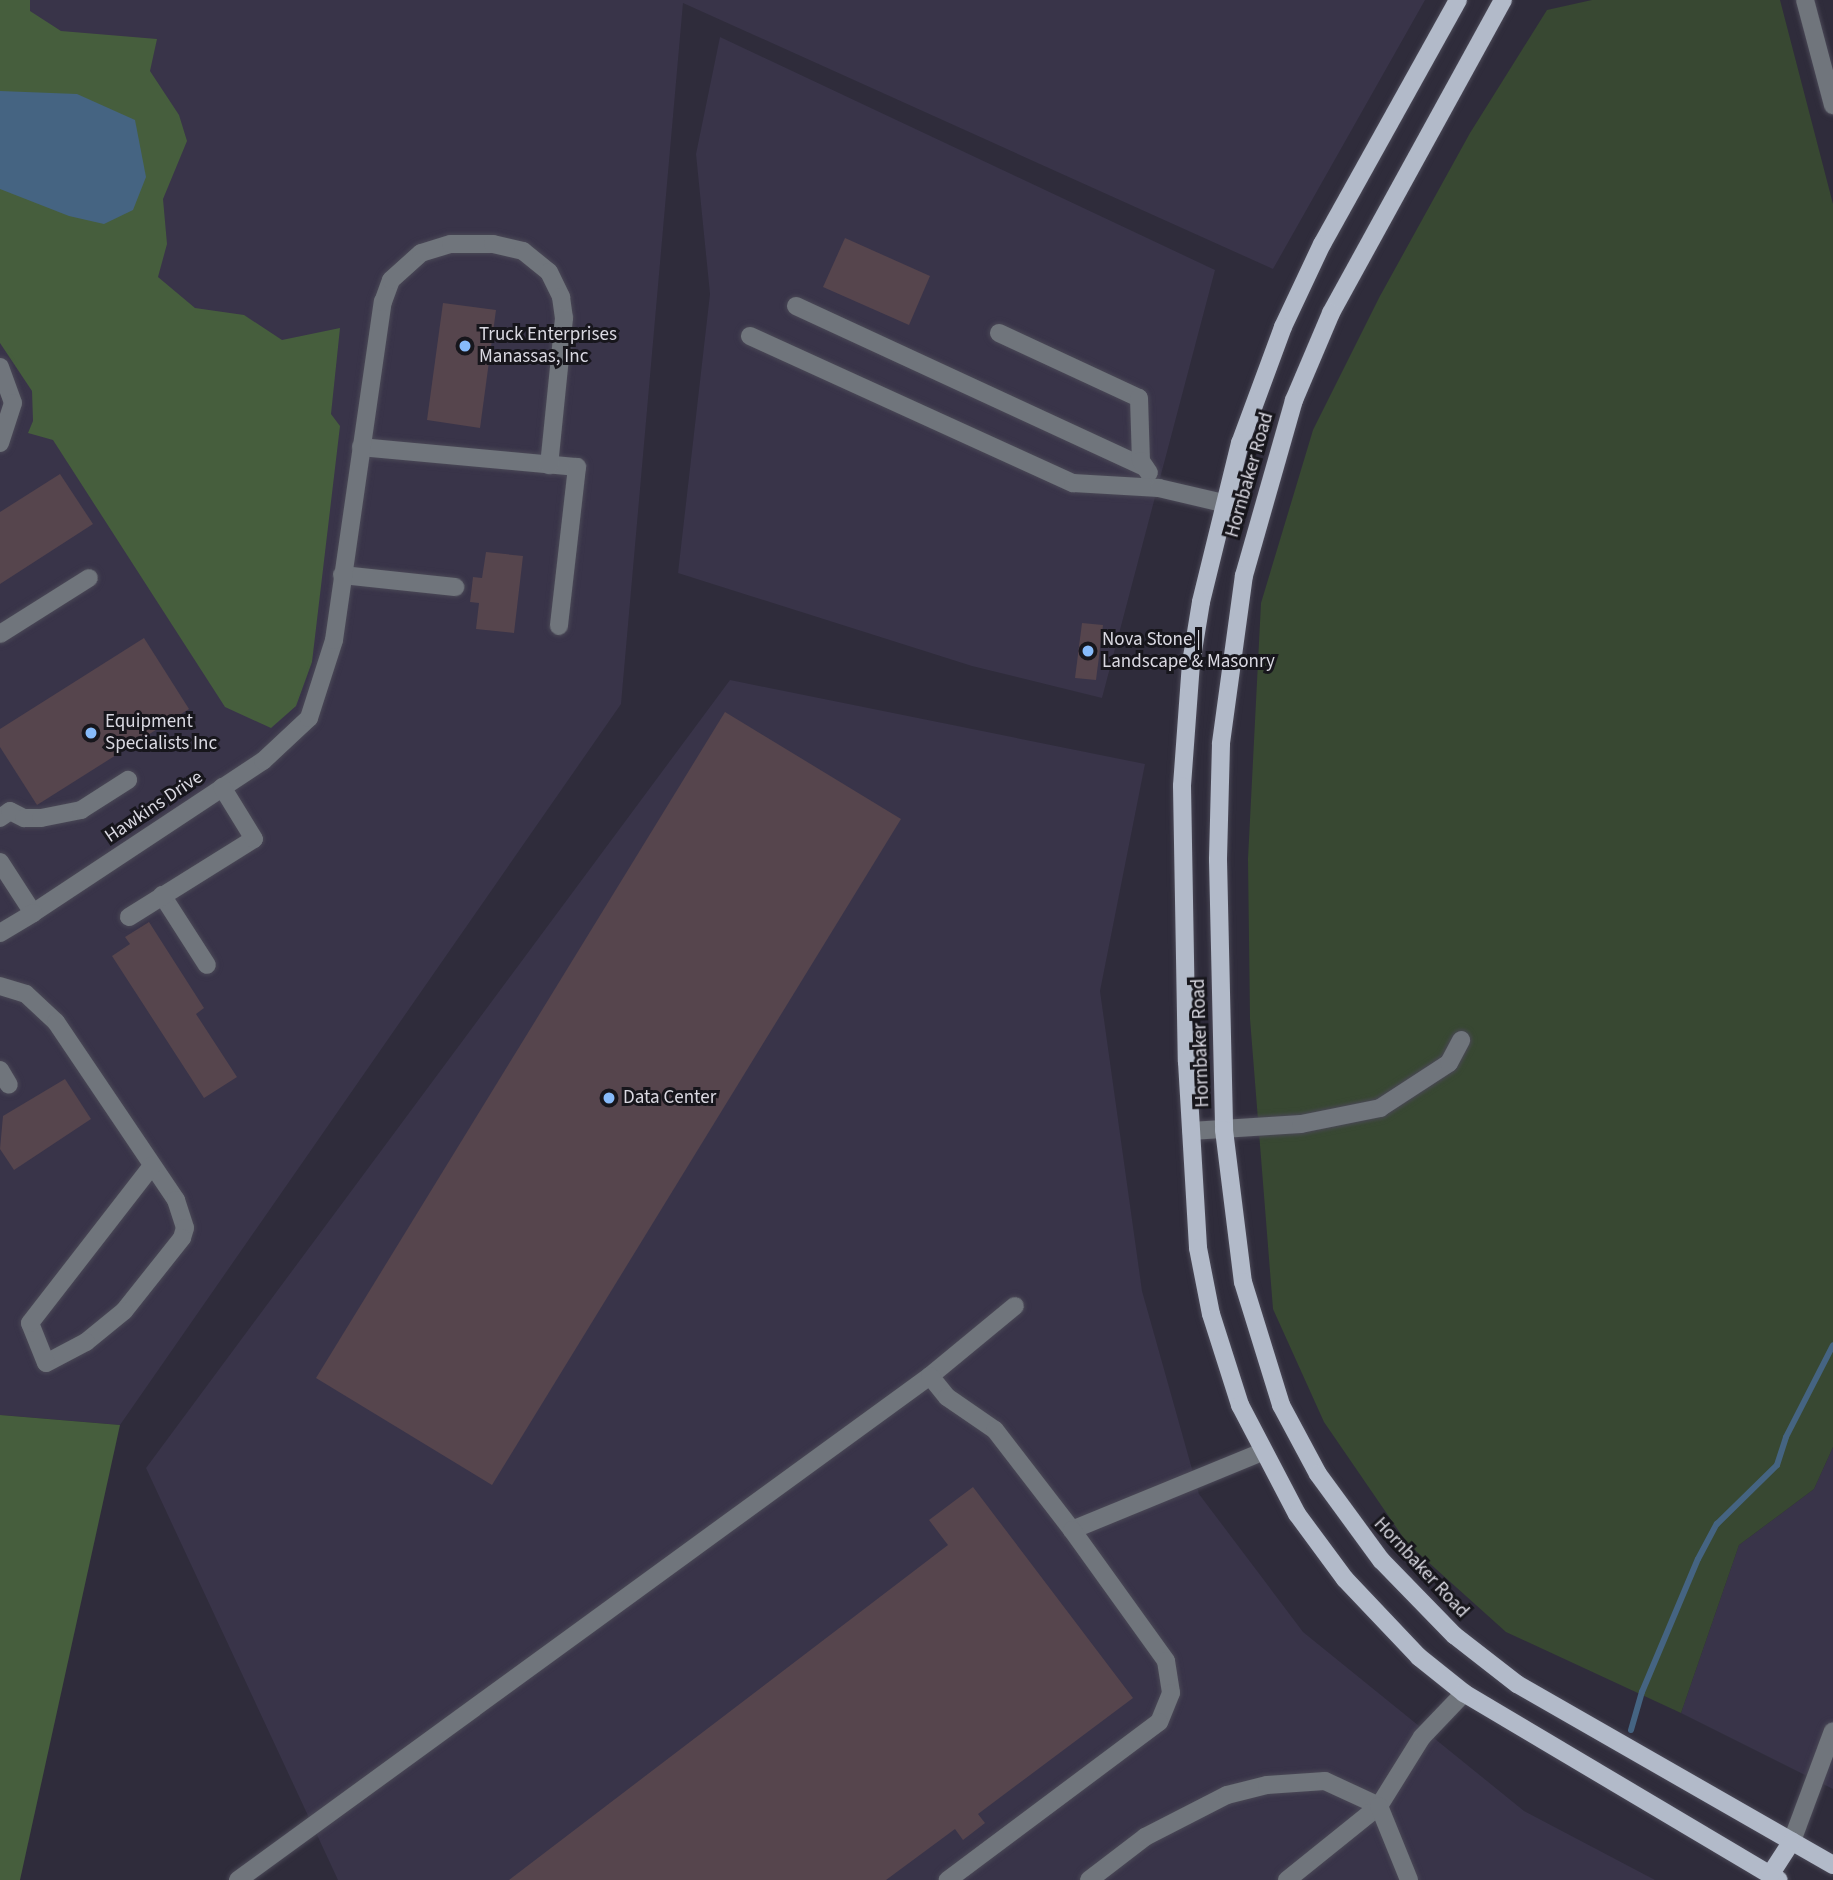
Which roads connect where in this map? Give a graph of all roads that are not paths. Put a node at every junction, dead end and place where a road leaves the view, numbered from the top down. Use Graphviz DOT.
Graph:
graph roads {
  1 [pos="1458,0"];
  2 [pos="1503,0"];
  3 [pos="1805,0"];
  4 [pos="1833,105"];
  5 [pos="796,306"];
  6 [pos="999,333"];
  7 [pos="750,336"];
  8 [pos="0,367"];
  9 [pos="0,443"];
  10 [pos="361,447"];
  11 [pos="549,465"];
  12 [pos="1145,467"];
  13 [pos="1159,488"];
  14 [pos="1223,503"];
  15 [pos="342,575"];
  16 [pos="89,578"];
  17 [pos="455,587"];
  18 [pos="559,626"];
  19 [pos="0,634"];
  20 [pos="128,780"];
  21 [pos="222,787"];
  22 [pos="0,818"];
  23 [pos="0,862"];
  24 [pos="162,895"];
  25 [pos="33,913"];
  26 [pos="129,917"];
  27 [pos="0,933"];
  28 [pos="207,965"];
  29 [pos="0,986"];
  30 [pos="1461,1040"];
  31 [pos="1224,1130"];
  32 [pos="1191,1132"];
  33 [pos="152,1167"];
  34 [pos="1015,1306"];
  35 [pos="930,1377"];
  36 [pos="1262,1452"];
  37 [pos="1072,1530"];
  38 [pos="1464,1693"];
  39 [pos="1833,1731"];
  40 [pos="1379,1805"];
  41 [pos="1792,1841"];
  42 [pos="1833,1865"];
  43 [pos="1772,1878"];
  44 [pos="238,1880"];
  45 [pos="948,1880"];
  46 [pos="1089,1880"];
  47 [pos="1287,1880"];
  48 [pos="1409,1880"];
  1 -- 14 [label="main road, Hornbaker Road"];
  2 -- 31 [label="main road, Hornbaker Road"];
  3 -- 4 [label="street"];
  5 -- 12 [label="street"];
  6 -- 12 [label="street"];
  7 -- 13 [label="street"];
  8 -- 9 [label="street"];
  10 -- 11 [label="street"];
  10 -- 11 [label="street, Hawkins Drive"];
  10 -- 15 [label="street, Hawkins Drive"];
  11 -- 18 [label="street"];
  12 -- 13 [label="street"];
  13 -- 14 [label="street"];
  14 -- 32 [label="main road, Hornbaker Road"];
  15 -- 17 [label="street"];
  15 -- 21 [label="street, Hawkins Drive"];
  16 -- 19 [label="street"];
  20 -- 22 [label="street"];
  21 -- 24 [label="street"];
  21 -- 25 [label="street, Hawkins Drive"];
  23 -- 25 [label="street"];
  24 -- 26 [label="street"];
  24 -- 28 [label="street"];
  25 -- 27 [label="street, Hawkins Drive"];
  29 -- 33 [label="street"];
  30 -- 31 [label="street"];
  31 -- 32 [label="street"];
  31 -- 41 [label="main road, Hornbaker Road"];
  32 -- 36 [label="main road, Hornbaker Road"];
  33 -- 33 [label="street"];
  34 -- 35 [label="street"];
  35 -- 37 [label="street"];
  35 -- 44 [label="street"];
  36 -- 37 [label="street"];
  36 -- 38 [label="main road, Hornbaker Road"];
  37 -- 45 [label="street"];
  38 -- 40 [label="street"];
  38 -- 43 [label="main road, Hornbaker Road"];
  39 -- 41 [label="street"];
  40 -- 46 [label="street"];
  40 -- 47 [label="street"];
  40 -- 48 [label="street"];
  41 -- 42 [label="main road, Hornbaker Road"];
  41 -- 43 [label="main road"];
}
